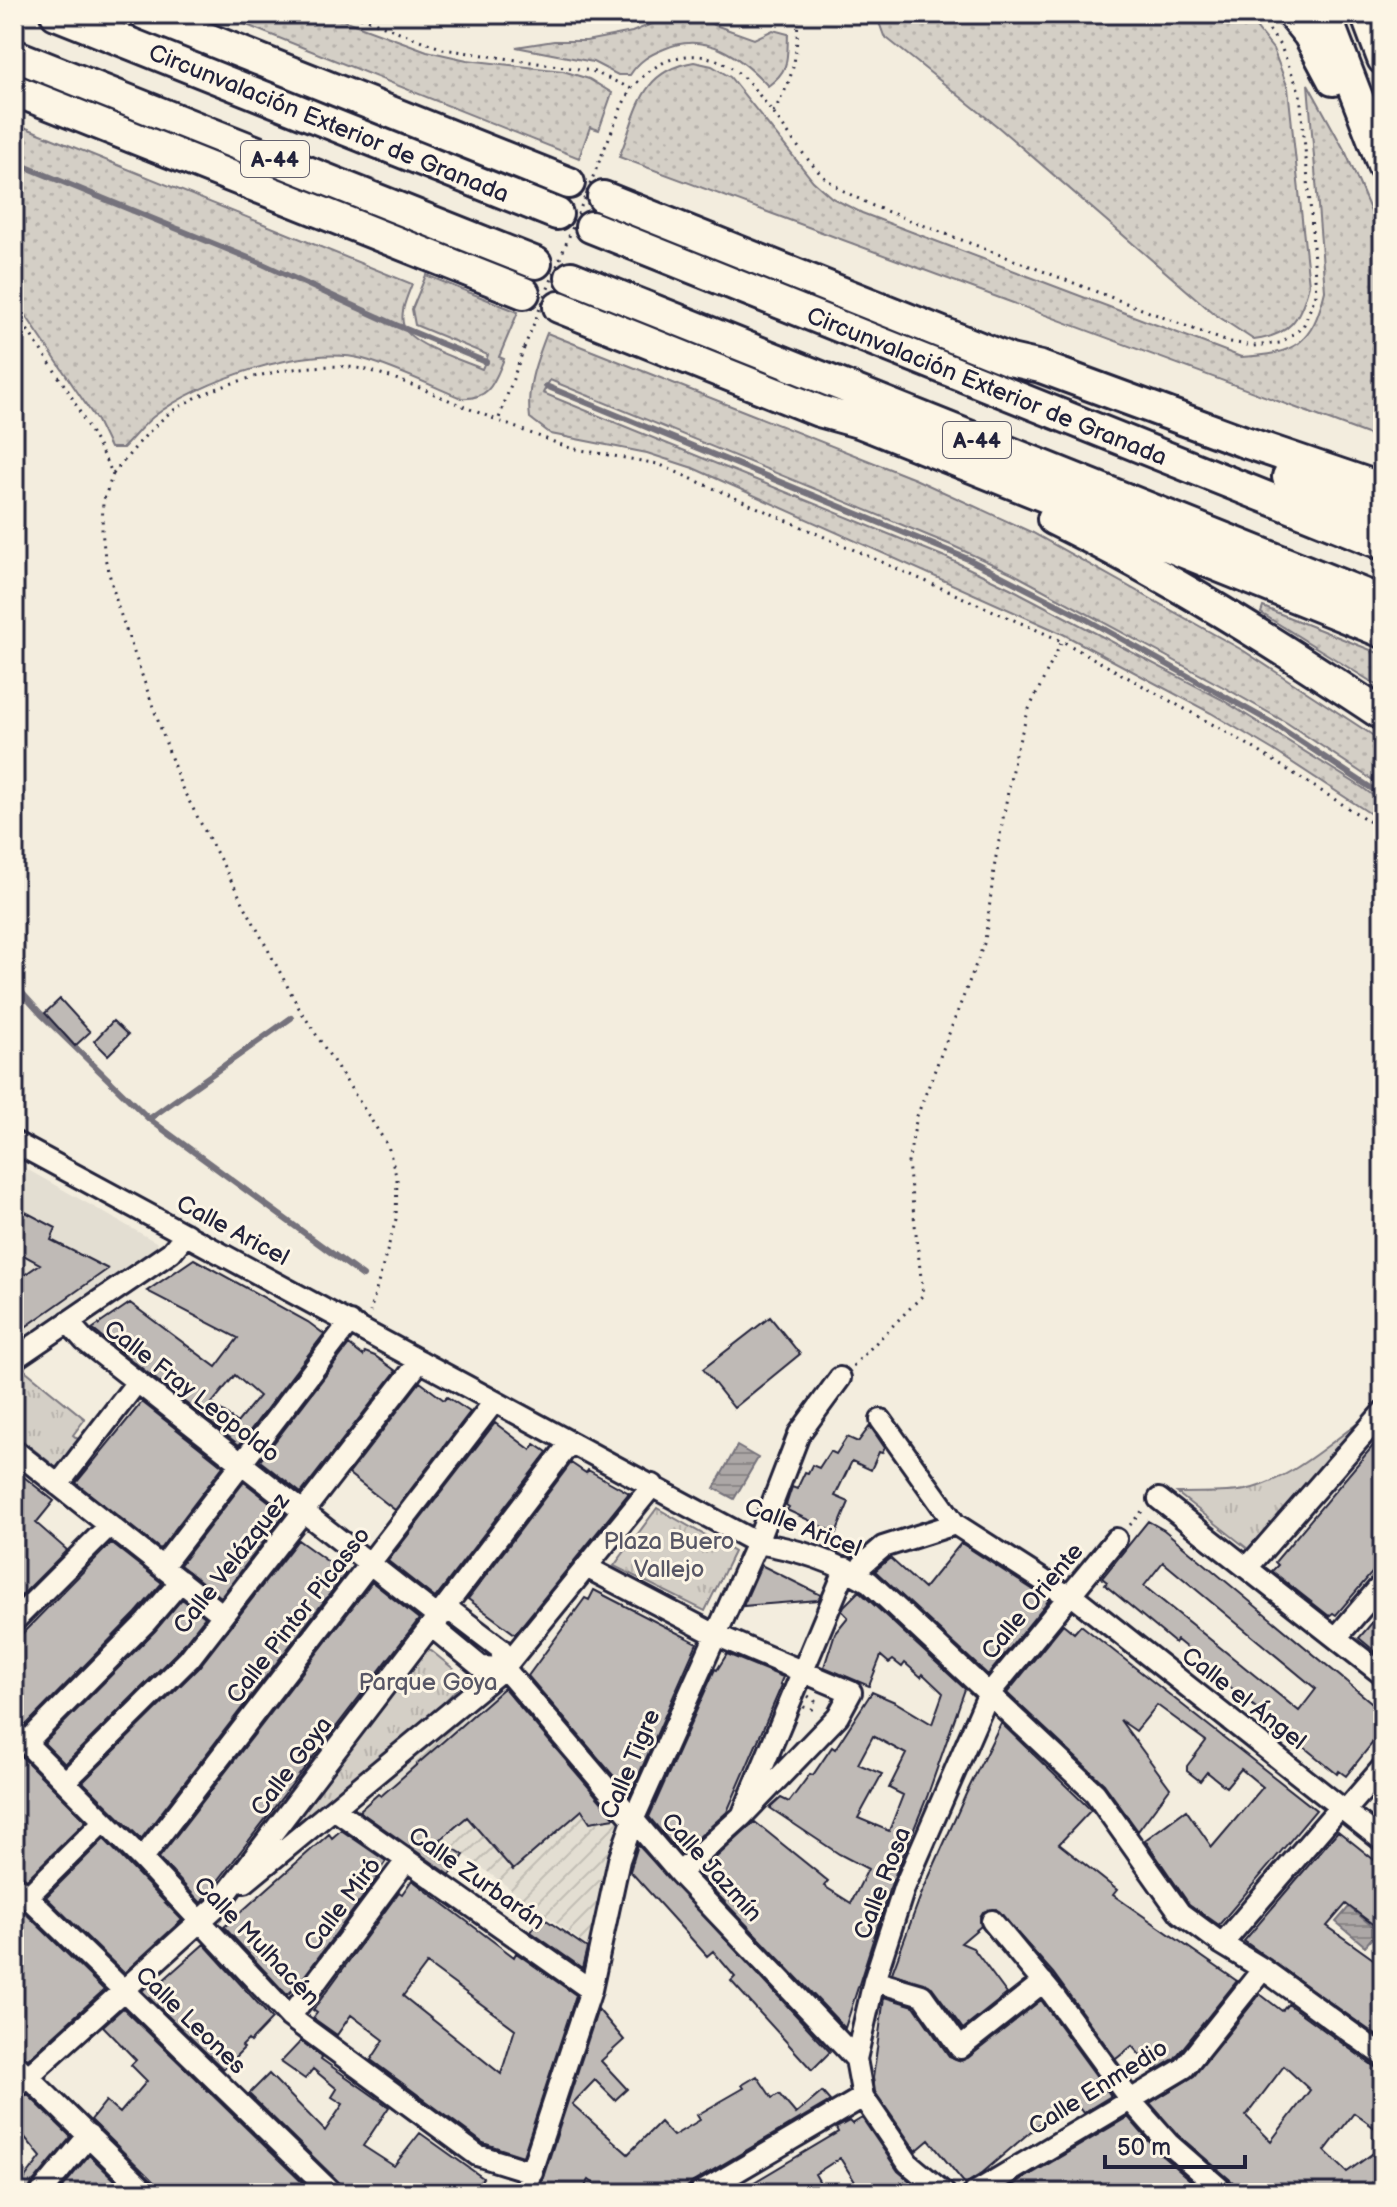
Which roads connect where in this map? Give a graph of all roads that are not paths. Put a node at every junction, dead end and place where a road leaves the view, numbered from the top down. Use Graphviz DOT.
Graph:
graph roads {
  1 [pos="56,14"];
  2 [pos="145,14"];
  3 [pos="1292,14"];
  4 [pos="1325,14"];
  5 [pos="1366,14"];
  6 [pos="14,55"];
  7 [pos="1383,59"];
  8 [pos="14,90"];
  9 [pos="1378,154"];
  10 [pos="569,183"];
  11 [pos="603,197"];
  12 [pos="557,214"];
  13 [pos="591,227"];
  14 [pos="536,263"];
  15 [pos="571,277"];
  16 [pos="524,293"];
  17 [pos="559,307"];
  18 [pos="1010,360"];
  19 [pos="819,411"];
  20 [pos="1383,489"];
  21 [pos="1383,515"];
  22 [pos="1383,544"];
  23 [pos="1383,602"];
  24 [pos="1383,632"];
  25 [pos="1383,715"];
  26 [pos="14,1142"];
  27 [pos="186,1234"];
  28 [pos="68,1322"];
  29 [pos="358,1327"];
  30 [pos="14,1359"];
  31 [pos="420,1361"];
  32 [pos="840,1378"];
  33 [pos="137,1382"];
  34 [pos="494,1402"];
  35 [pos="1383,1412"];
  36 [pos="881,1420"];
  37 [pos="570,1443"];
  38 [pos="14,1450"];
  39 [pos="241,1463"];
  40 [pos="58,1485"];
  41 [pos="653,1485"];
  42 [pos="1159,1499"];
  43 [pos="304,1513"];
  44 [pos="955,1524"];
  45 [pos="109,1526"];
  46 [pos="1116,1539"];
  47 [pos="757,1543"];
  48 [pos="370,1564"];
  49 [pos="855,1566"];
  50 [pos="162,1567"];
  51 [pos="586,1567"];
  52 [pos="1247,1568"];
  53 [pos="181,1581"];
  54 [pos="1383,1583"];
  55 [pos="1069,1595"];
  56 [pos="223,1615"];
  57 [pos="438,1617"];
  58 [pos="14,1621"];
  59 [pos="716,1635"];
  60 [pos="1336,1638"];
  61 [pos="504,1668"];
  62 [pos="804,1675"];
  63 [pos="1383,1675"];
  64 [pos="988,1695"];
  65 [pos="20,1737"];
  66 [pos="1383,1767"];
  67 [pos="65,1782"];
  68 [pos="334,1809"];
  69 [pos="1342,1809"];
  70 [pos="742,1816"];
  71 [pos="634,1818"];
  72 [pos="104,1821"];
  73 [pos="1383,1841"];
  74 [pos="142,1859"];
  75 [pos="406,1861"];
  76 [pos="679,1873"];
  77 [pos="21,1891"];
  78 [pos="217,1906"];
  79 [pos="201,1921"];
  80 [pos="992,1921"];
  81 [pos="1222,1944"];
  82 [pos="1263,1969"];
  83 [pos="874,1981"];
  84 [pos="1043,1982"];
  85 [pos="123,1990"];
  86 [pos="591,1990"];
  87 [pos="290,2017"];
  88 [pos="1383,2056"];
  89 [pos="856,2059"];
  90 [pos="19,2076"];
  91 [pos="863,2097"];
  92 [pos="1131,2101"];
  93 [pos="89,2135"];
  94 [pos="532,2172"];
  95 [pos="41,2193"];
  96 [pos="147,2193"];
  97 [pos="332,2193"];
  98 [pos="524,2193"];
  99 [pos="700,2193"];
  100 [pos="944,2193"];
  101 [pos="974,2193"];
  102 [pos="1225,2193"];
  1 -- 12 [label="highway, Circunvalación Exterior de Granada / A-44"];
  2 -- 10 [label="highway"];
  3 -- 9 [label="highway"];
  4 -- 9 [label="highway"];
  5 -- 7 [label="highway"];
  6 -- 14 [label="highway, A-44"];
  8 -- 16 [label="highway"];
  11 -- 18 [label="highway"];
  13 -- 22 [label="highway, Circunvalación Exterior de Granada / A-44"];
  15 -- 23 [label="highway, A-44"];
  17 -- 19 [label="highway"];
  18 -- 20 [label="highway"];
  18 -- 21 [label="highway"];
  19 -- 24 [label="highway"];
  19 -- 25 [label="highway"];
  26 -- 27 [label="street, Calle Aricel"];
  27 -- 28 [label="street"];
  27 -- 29 [label="street, Calle Aricel"];
  28 -- 30 [label="street"];
  28 -- 33 [label="street, Calle Fray Leopoldo"];
  29 -- 31 [label="street, Calle Aricel"];
  29 -- 39 [label="street"];
  31 -- 34 [label="street, Calle Aricel"];
  31 -- 43 [label="street, Calle Velázquez"];
  32 -- 47 [label="street, Calle Tigre"];
  33 -- 39 [label="street, Calle Fray Leopoldo"];
  33 -- 40 [label="street"];
  34 -- 37 [label="street, Calle Aricel"];
  34 -- 48 [label="street, Calle Pintor Picasso"];
  35 -- 52 [label="street"];
  36 -- 44 [label="street"];
  37 -- 41 [label="street, Calle Aricel"];
  37 -- 57 [label="street, Calle Goya"];
  38 -- 40 [label="street"];
  39 -- 43 [label="street, Calle Fray Leopoldo"];
  39 -- 50 [label="street"];
  40 -- 45 [label="street"];
  41 -- 47 [label="street, Calle Aricel"];
  41 -- 51 [label="street"];
  42 -- 52 [label="street"];
  43 -- 48 [label="street, Calle Fray Leopoldo"];
  43 -- 56 [label="street, Calle Velázquez"];
  44 -- 49 [label="street"];
  44 -- 55 [label="street, Calle el Ángel"];
  45 -- 50 [label="street"];
  45 -- 58 [label="street"];
  46 -- 55 [label="street, Calle Oriente"];
  47 -- 49 [label="street, Calle Aricel"];
  47 -- 59 [label="street, Calle Tigre"];
  48 -- 57 [label="street, Calle Fray Leopoldo"];
  48 -- 74 [label="street, Calle Pintor Picasso"];
  49 -- 62 [label="street"];
  49 -- 64 [label="street, Calle Aricel"];
  50 -- 53 [label="street"];
  51 -- 59 [label="street"];
  51 -- 61 [label="street"];
  52 -- 60 [label="street"];
  53 -- 56 [label="street"];
  53 -- 65 [label="street"];
  54 -- 60 [label="street"];
  55 -- 64 [label="street, Calle Oriente"];
  55 -- 69 [label="street, Calle el Ángel"];
  56 -- 67 [label="street, Calle Velázquez"];
  57 -- 61 [label="street"];
  57 -- 78 [label="street, Calle Goya"];
  59 -- 62 [label="street"];
  59 -- 71 [label="street, Calle Tigre"];
  60 -- 63 [label="street"];
  61 -- 68 [label="street"];
  61 -- 71 [label="street, Calle Jazmín"];
  62 -- 70 [label="street"];
  62 -- 70 [label="street"];
  64 -- 81 [label="street, Calle Aricel"];
  64 -- 83 [label="street, Calle Rosa"];
  65 -- 67 [label="street, Calle Mulhacén"];
  66 -- 69 [label="street"];
  67 -- 72 [label="street, Calle Mulhacén"];
  68 -- 75 [label="street, Calle Zurbarán"];
  68 -- 78 [label="street"];
  69 -- 73 [label="street, Calle el Ángel"];
  69 -- 81 [label="street"];
  70 -- 76 [label="street"];
  71 -- 76 [label="street, Calle Jazmín"];
  71 -- 86 [label="street, Calle Tigre"];
  72 -- 74 [label="street, Calle Mulhacén"];
  72 -- 77 [label="street"];
  74 -- 79 [label="street, Calle Mulhacén"];
  75 -- 86 [label="street, Calle Zurbarán"];
  75 -- 87 [label="street, Calle Miró"];
  76 -- 89 [label="street, Calle Jazmín"];
  77 -- 85 [label="street, Calle Leones"];
  78 -- 79 [label="street, Calle Goya"];
  79 -- 85 [label="street, Calle Goya"];
  79 -- 87 [label="street, Calle Mulhacén"];
  80 -- 84 [label="street"];
  81 -- 82 [label="street, Calle Aricel"];
  82 -- 88 [label="street, Calle Aricel"];
  82 -- 92 [label="street, Calle Enmedio"];
  83 -- 84 [label="street"];
  83 -- 89 [label="street, Calle Rosa"];
  84 -- 92 [label="street"];
  85 -- 90 [label="street, Calle Goya"];
  85 -- 97 [label="street, Calle Leones"];
  86 -- 94 [label="street, Calle Tigre"];
  87 -- 94 [label="street, Calle Mulhacén"];
  89 -- 91 [label="street, Calle Rosa"];
  90 -- 93 [label="street"];
  91 -- 99 [label="street"];
  91 -- 100 [label="street"];
  92 -- 101 [label="street, Calle Enmedio"];
  92 -- 102 [label="street"];
  93 -- 95 [label="street"];
  93 -- 96 [label="street"];
  94 -- 98 [label="street, Calle Tigre"];
}
